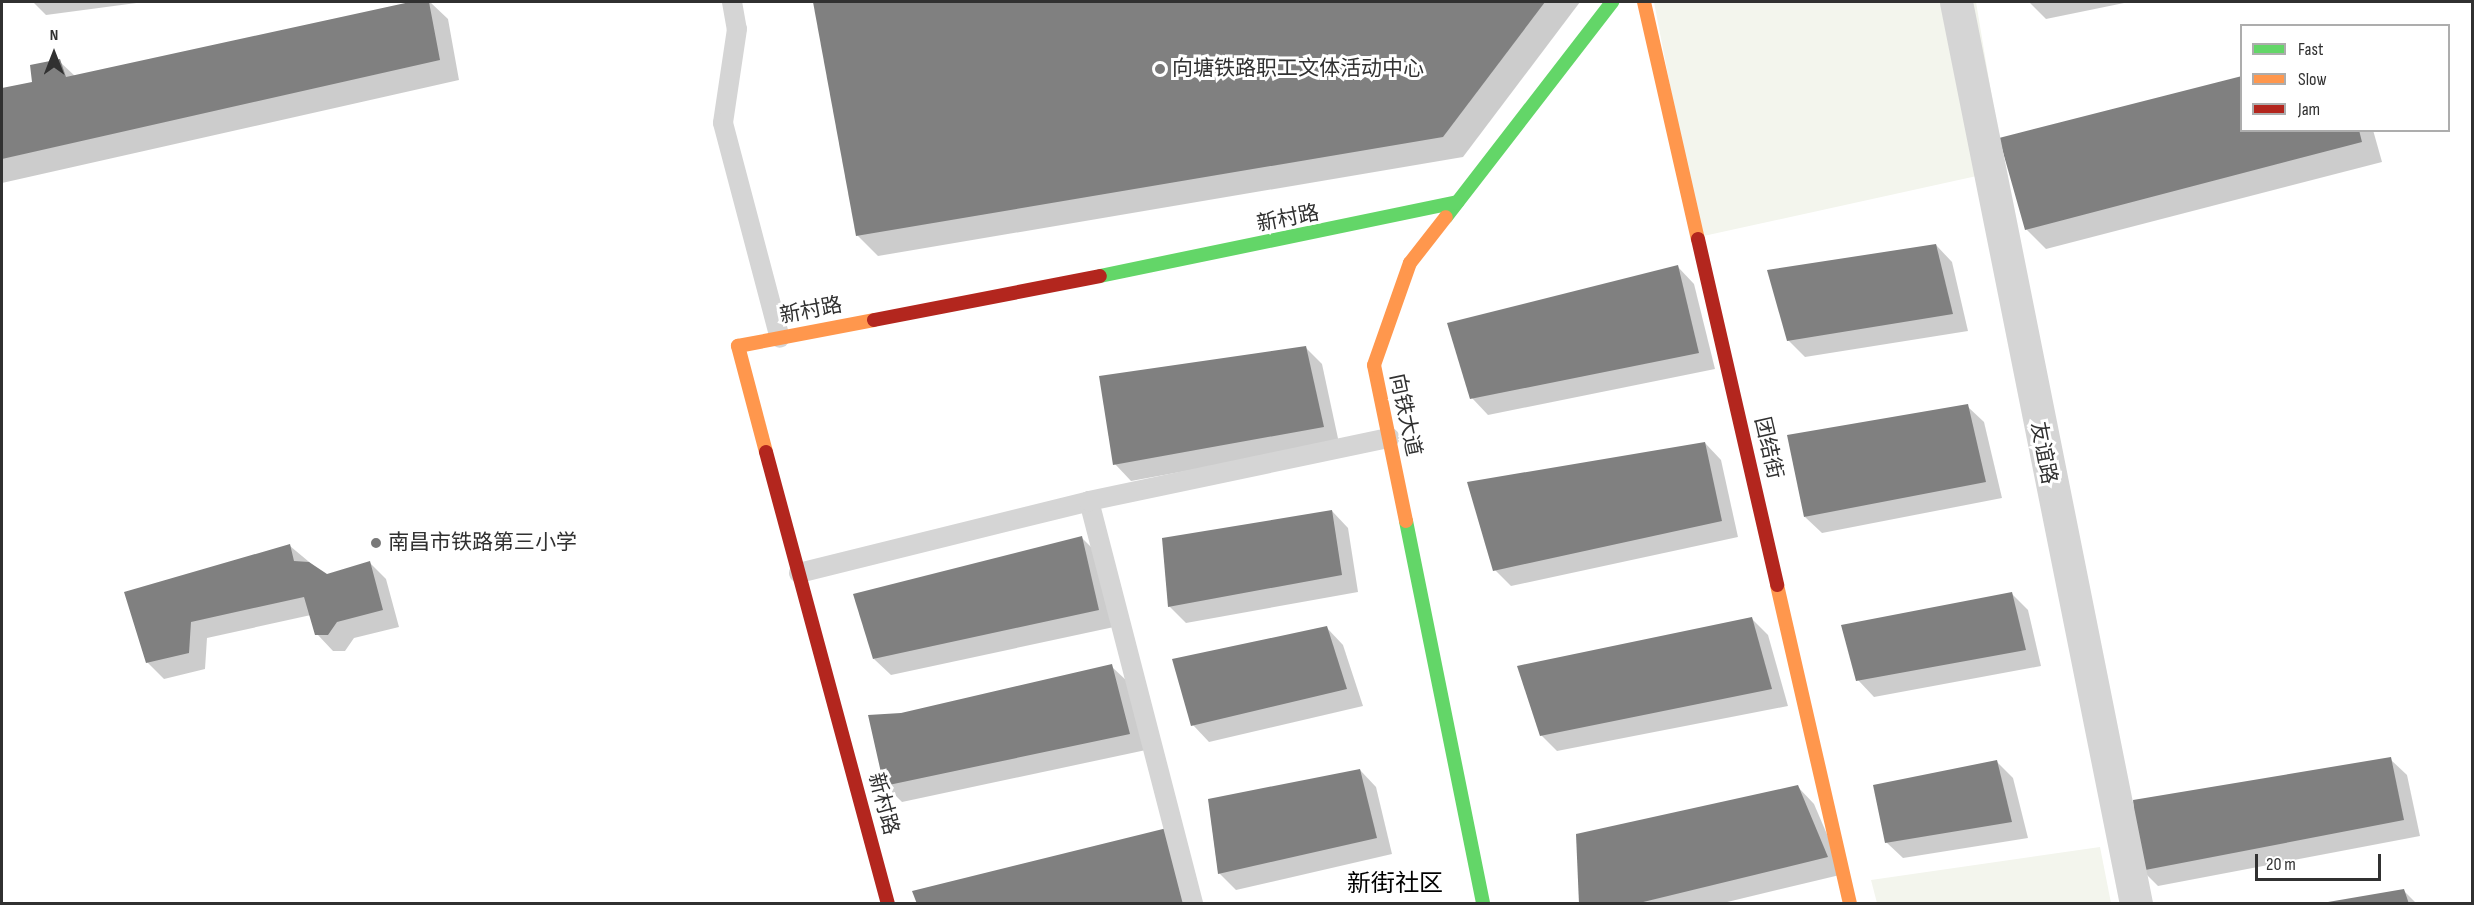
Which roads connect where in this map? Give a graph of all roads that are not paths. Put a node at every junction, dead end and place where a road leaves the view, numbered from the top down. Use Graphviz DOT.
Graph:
graph roads {
  1 [pos="732,2"];
  2 [pos="1612,2"];
  3 [pos="1644,2"];
  4 [pos="1956,2"];
  5 [pos="1457,202"];
  6 [pos="780,338"];
  7 [pos="1389,438"];
  8 [pos="1089,501"];
  9 [pos="799,573"];
  10 [pos="888,903"];
  11 [pos="1193,903"];
  12 [pos="1483,903"];
  13 [pos="1850,903"];
  14 [pos="2136,903"];
  1 -- 6 [label="lane"];
  2 -- 5 [label="street, 向铁大道"];
  3 -- 13 [label="street, 团结街"];
  4 -- 14 [label="street, 友谊路"];
  5 -- 6 [label="street, 新村路"];
  5 -- 7 [label="street, 向铁大道"];
  6 -- 9 [label="street, 新村路"];
  7 -- 8 [label="lane"];
  7 -- 12 [label="street, 向铁大道"];
  8 -- 9 [label="lane"];
  8 -- 11 [label="lane"];
  9 -- 10 [label="street, 新村路"];
}
